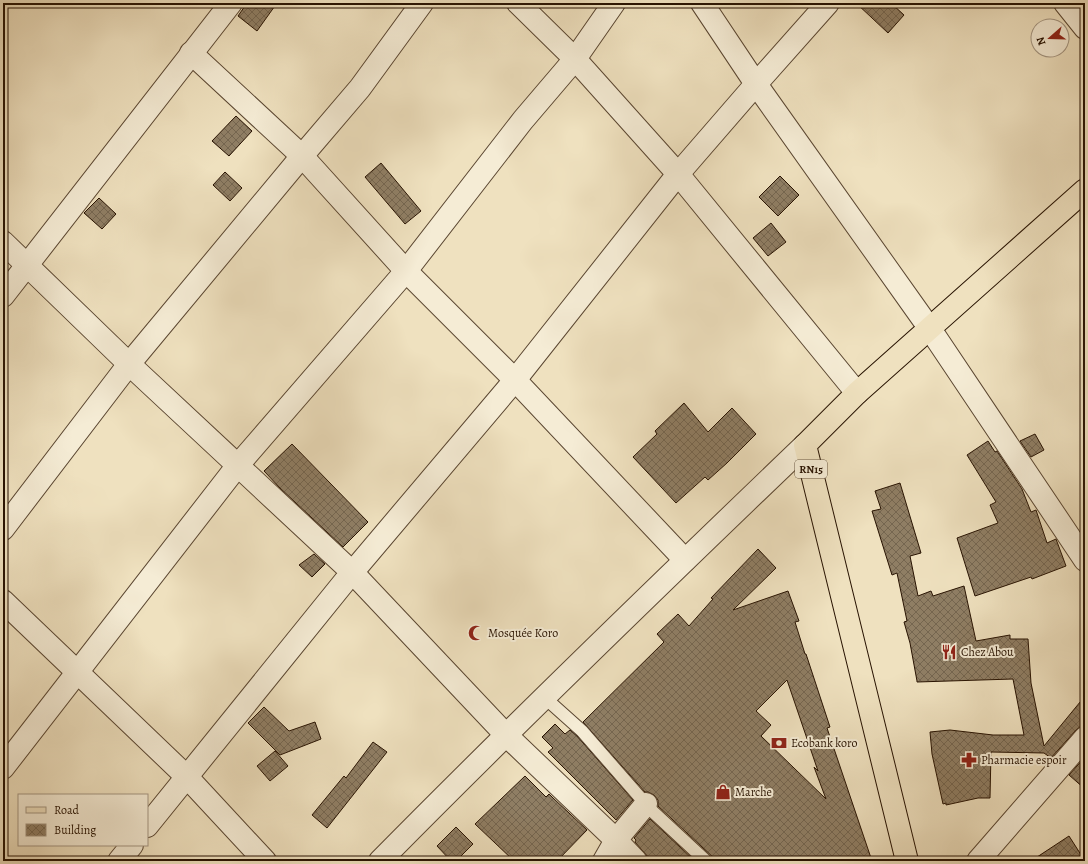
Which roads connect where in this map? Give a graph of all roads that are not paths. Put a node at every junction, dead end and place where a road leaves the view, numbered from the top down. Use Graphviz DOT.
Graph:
graph roads {
  1 [pos="230,3"];
  2 [pos="422,3"];
  3 [pos="518,3"];
  4 [pos="614,3"];
  5 [pos="702,3"];
  6 [pos="828,3"];
  7 [pos="1065,3"];
  8 [pos="1085,28"];
  9 [pos="191,53"];
  10 [pos="575,59"];
  11 [pos="756,84"];
  12 [pos="302,156"];
  13 [pos="678,174"];
  14 [pos="1085,190"];
  15 [pos="3,242"];
  16 [pos="28,265"];
  17 [pos="406,271"];
  18 [pos="3,296"];
  19 [pos="930,329"];
  20 [pos="129,364"];
  21 [pos="515,380"];
  22 [pos="857,393"];
  23 [pos="805,445"];
  24 [pos="238,465"];
  25 [pos="3,529"];
  26 [pos="685,560"];
  27 [pos="1085,560"];
  28 [pos="352,572"];
  29 [pos="3,601"];
  30 [pos="76,673"];
  31 [pos="544,697"];
  32 [pos="506,735"];
  33 [pos="1085,738"];
  34 [pos="3,768"];
  35 [pos="187,777"];
  36 [pos="646,804"];
  37 [pos="148,825"];
  38 [pos="616,840"];
  39 [pos="131,846"];
  40 [pos="119,861"];
  41 [pos="265,861"];
  42 [pos="380,861"];
  43 [pos="604,861"];
  44 [pos="636,861"];
  45 [pos="706,861"];
  46 [pos="907,861"];
  47 [pos="978,861"];
  1 -- 9 [label="street"];
  2 -- 12 [label="street"];
  3 -- 10 [label="street"];
  4 -- 10 [label="street"];
  5 -- 11 [label="street"];
  6 -- 11 [label="street"];
  7 -- 8 [label="street"];
  9 -- 12 [label="street"];
  9 -- 16 [label="street"];
  10 -- 13 [label="street"];
  10 -- 17 [label="street"];
  11 -- 13 [label="street"];
  11 -- 19 [label="street"];
  12 -- 17 [label="street"];
  12 -- 20 [label="street"];
  13 -- 21 [label="street"];
  13 -- 22 [label="street"];
  14 -- 19 [label="main road, RN15"];
  15 -- 16 [label="street"];
  16 -- 18 [label="street"];
  16 -- 20 [label="street"];
  17 -- 21 [label="street"];
  17 -- 24 [label="street"];
  19 -- 22 [label="main road, RN15"];
  19 -- 27 [label="street"];
  20 -- 24 [label="street"];
  20 -- 25 [label="street"];
  21 -- 26 [label="street"];
  21 -- 28 [label="street"];
  22 -- 23 [label="main road, RN15"];
  23 -- 26 [label="street"];
  23 -- 46 [label="main road, RN15"];
  24 -- 28 [label="street"];
  24 -- 30 [label="street"];
  26 -- 31 [label="street"];
  28 -- 32 [label="street"];
  28 -- 35 [label="street"];
  29 -- 30 [label="street"];
  30 -- 34 [label="street"];
  30 -- 35 [label="street"];
  31 -- 32 [label="street"];
  31 -- 36 [label="lane"];
  32 -- 38 [label="street"];
  32 -- 42 [label="street"];
  33 -- 47 [label="street"];
  35 -- 37 [label="street"];
  35 -- 41 [label="street"];
  36 -- 38 [label="street"];
  36 -- 45 [label="lane"];
  38 -- 43 [label="street"];
  38 -- 44 [label="street"];
  39 -- 40 [label="street"];
}
